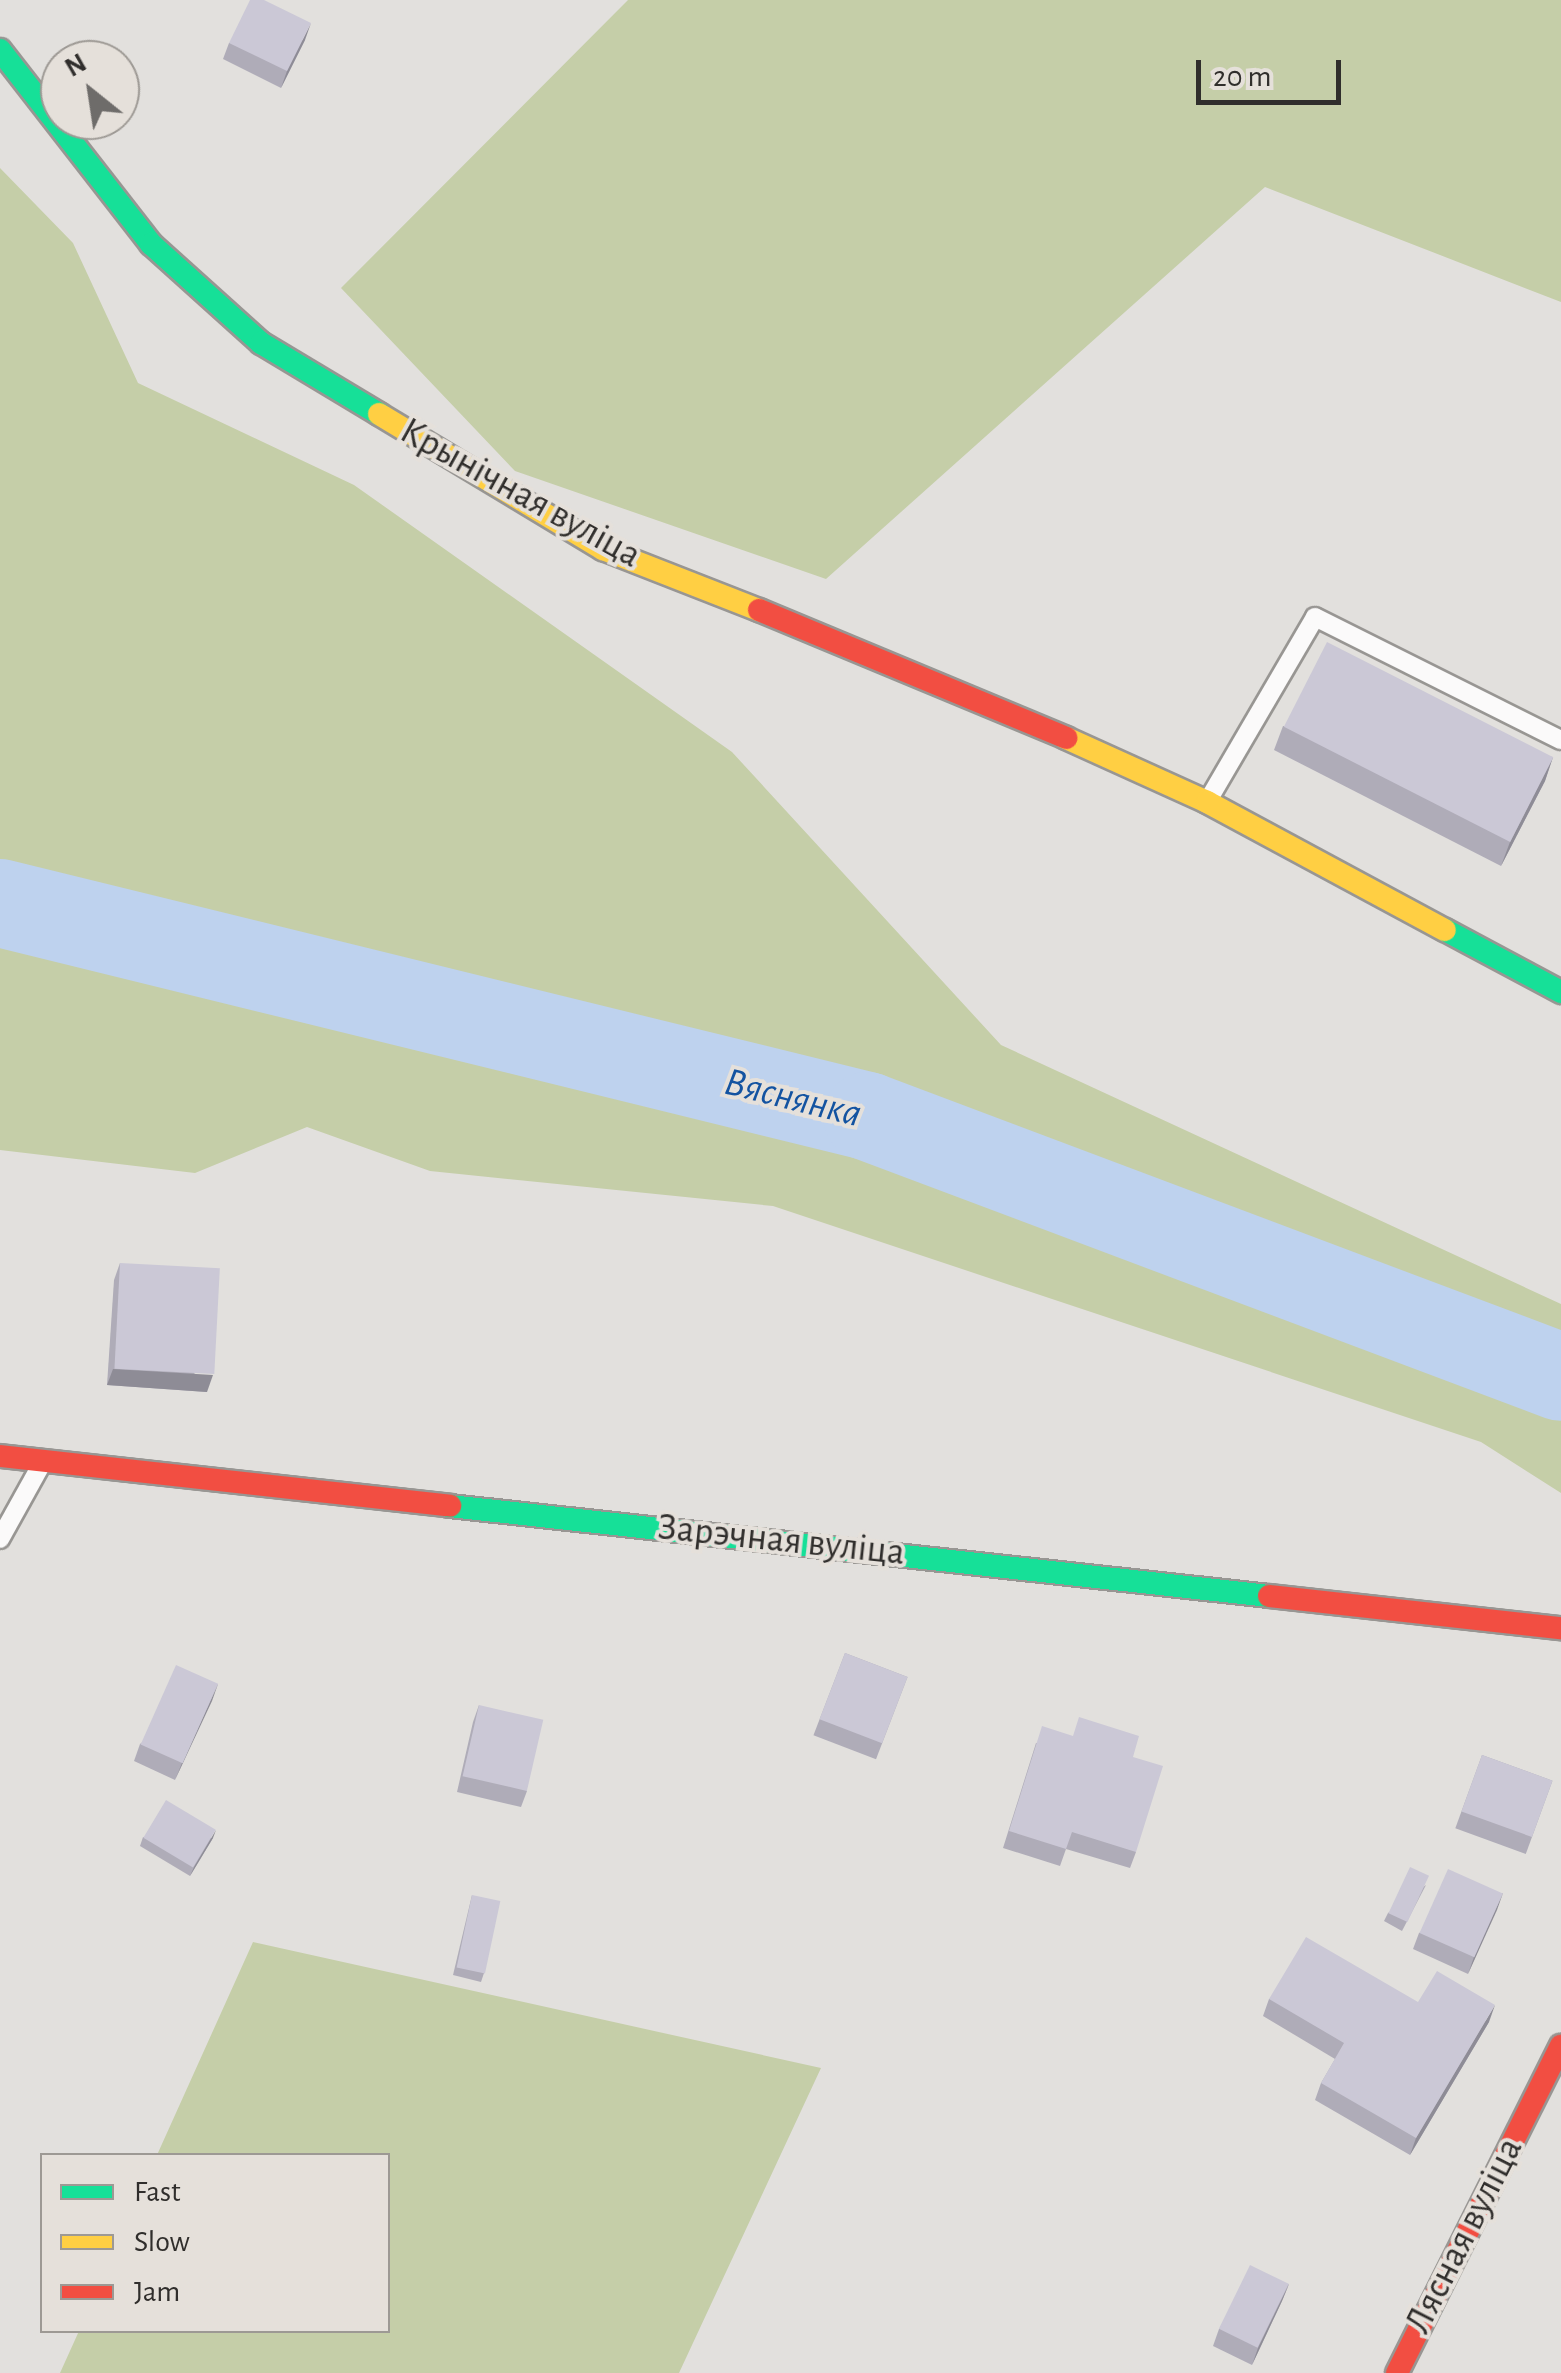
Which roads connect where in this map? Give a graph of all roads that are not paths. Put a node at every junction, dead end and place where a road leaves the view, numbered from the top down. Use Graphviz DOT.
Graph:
graph roads {
  1 [pos="0,50"];
  2 [pos="1561,740"];
  3 [pos="1207,802"];
  4 [pos="1561,992"];
  5 [pos="0,1456"];
  6 [pos="44,1460"];
  7 [pos="0,1540"];
  8 [pos="1561,1628"];
  9 [pos="1561,2046"];
  10 [pos="1396,2373"];
  1 -- 3 [label="street, Крынічная вуліца"];
  2 -- 3 [label="lane"];
  3 -- 4 [label="street, Крынічная вуліца"];
  5 -- 6 [label="street, Зарэчная вуліца"];
  6 -- 7 [label="lane"];
  6 -- 8 [label="street, Зарэчная вуліца"];
  9 -- 10 [label="street, Лясная вуліца"];
}
